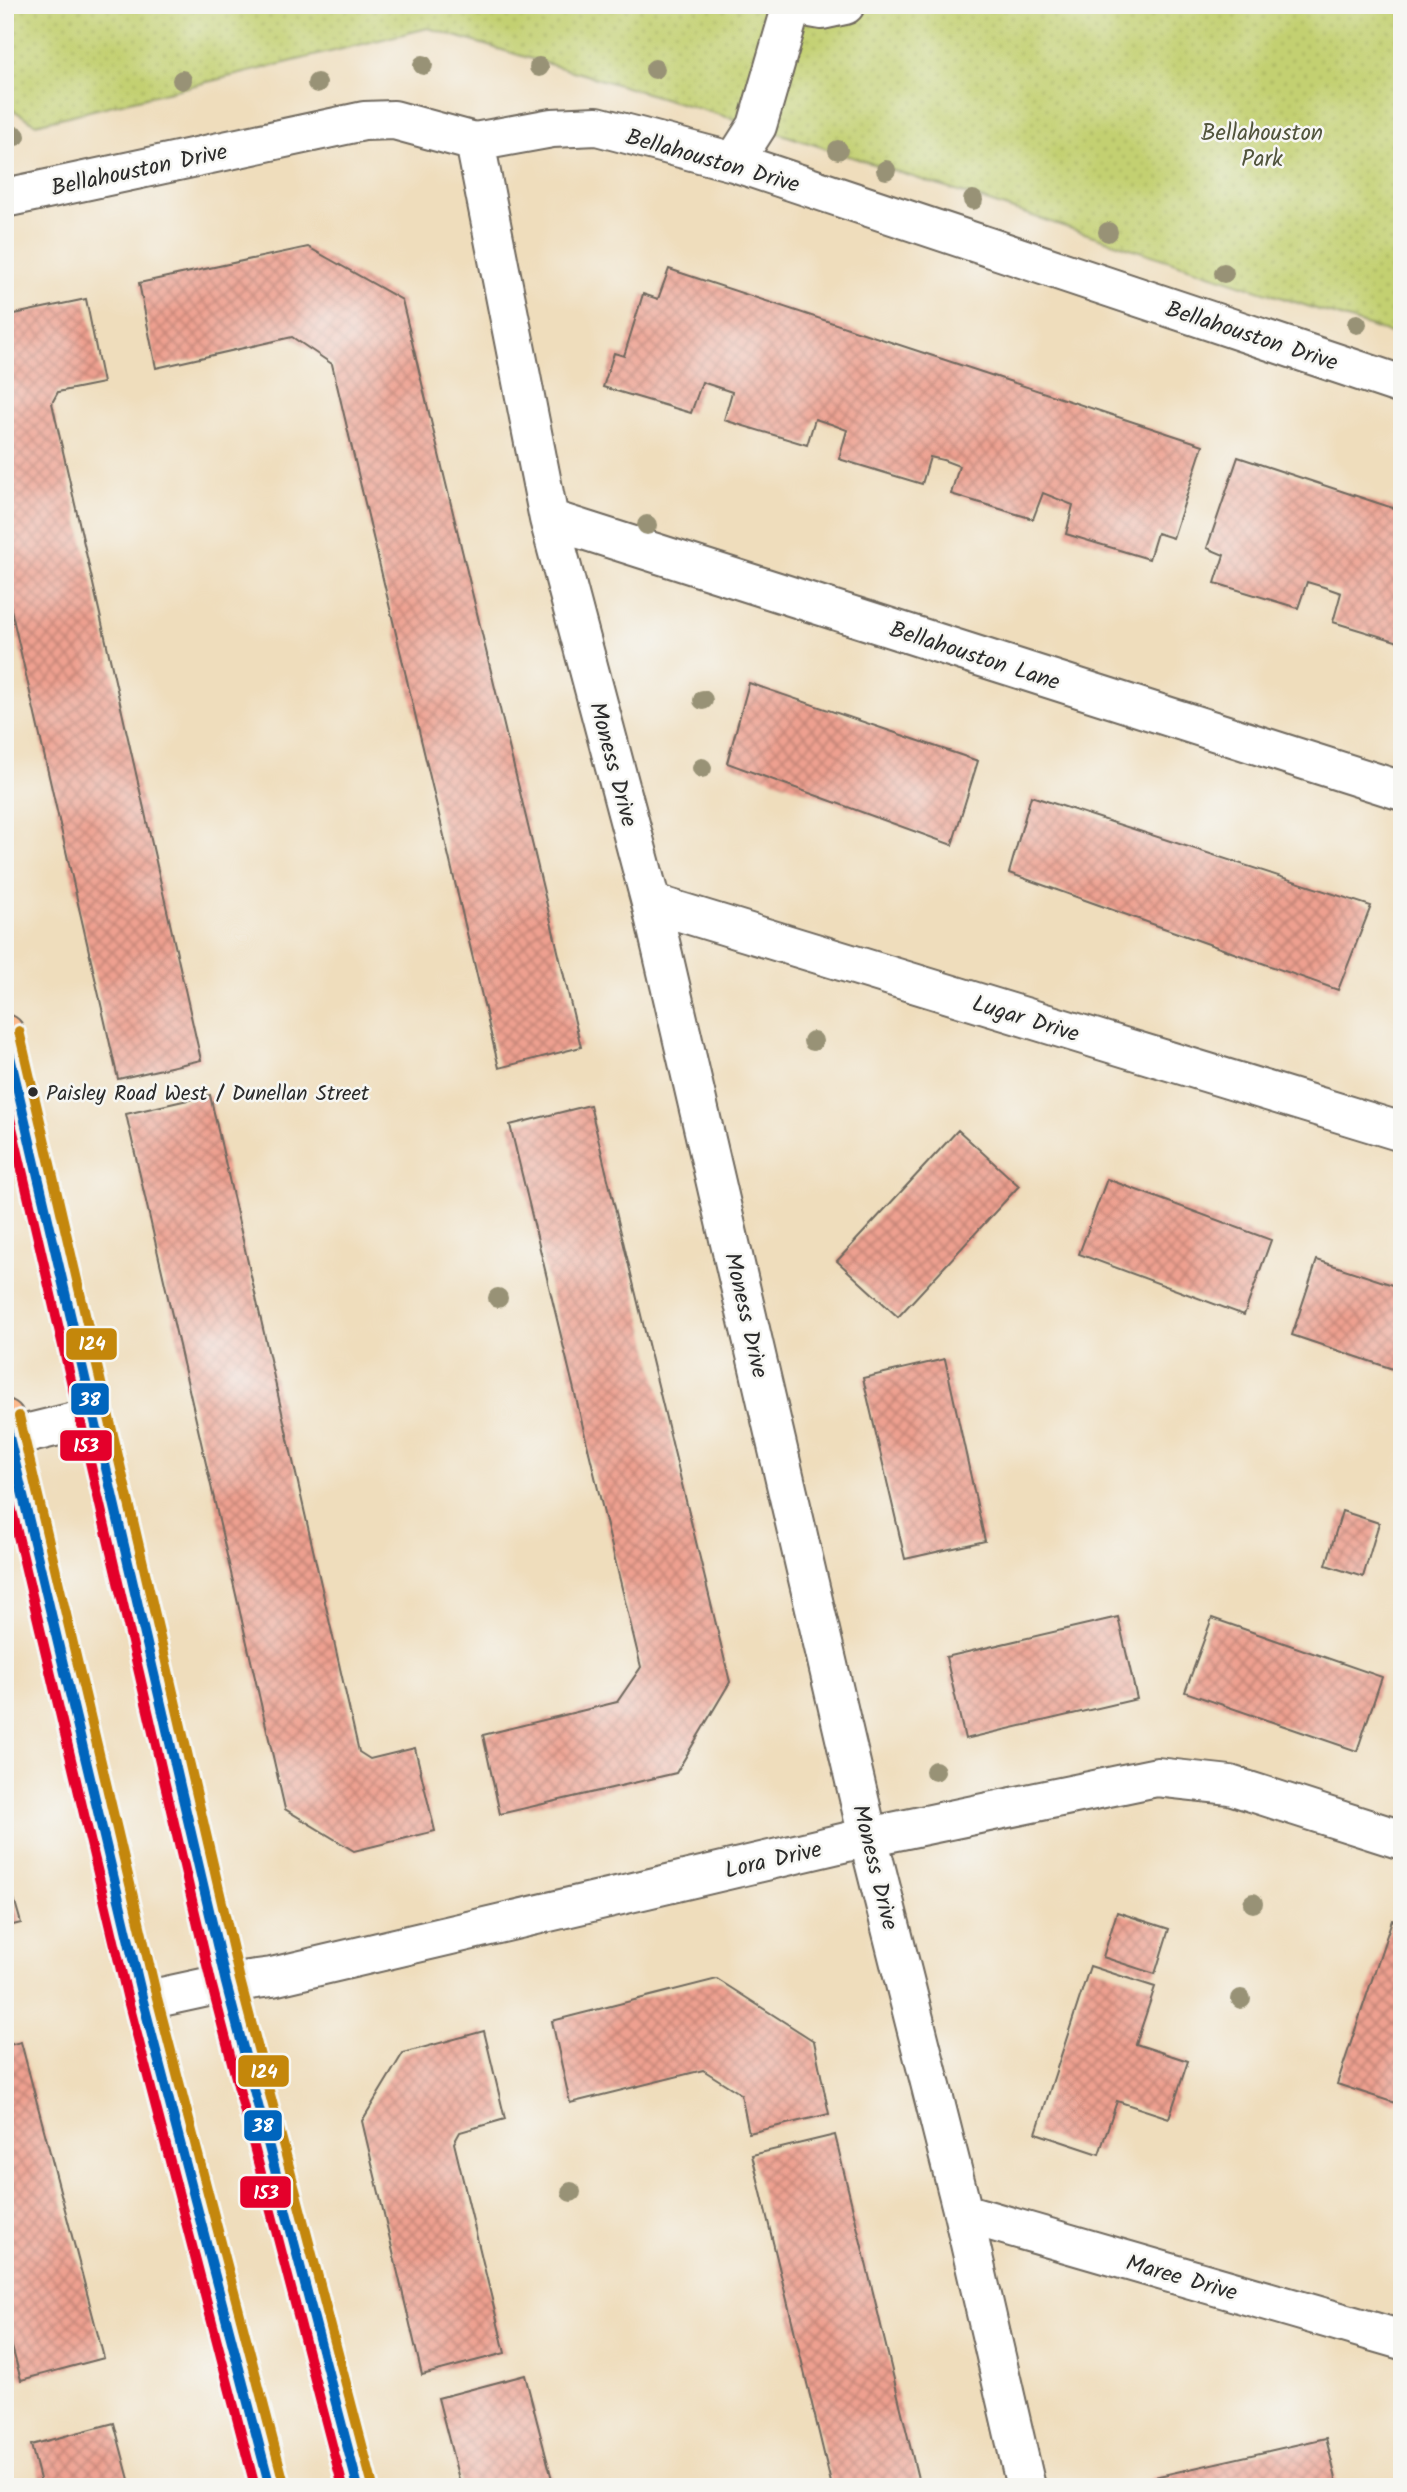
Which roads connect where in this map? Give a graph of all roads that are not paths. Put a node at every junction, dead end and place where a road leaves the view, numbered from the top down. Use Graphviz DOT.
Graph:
graph roads {
  1 [pos="793,5"];
  2 [pos="845,5"];
  3 [pos="475,142"];
  4 [pos="734,162"];
  5 [pos="5,198"];
  6 [pos="1402,385"];
  7 [pos="549,519"];
  8 [pos="1402,791"];
  9 [pos="650,903"];
  10 [pos="5,1034"];
  11 [pos="1402,1132"];
  12 [pos="95,1418"];
  13 [pos="7,1432"];
  14 [pos="868,1837"];
  15 [pos="1402,1840"];
  16 [pos="226,1983"];
  17 [pos="143,2001"];
  18 [pos="963,2213"];
  19 [pos="1402,2340"];
  20 [pos="270,2487"];
  21 [pos="358,2487"];
  22 [pos="1026,2487"];
  1 -- 2 [label="street"];
  1 -- 4 [label="street"];
  3 -- 4 [label="street, Bellahouston Drive"];
  3 -- 5 [label="street, Bellahouston Drive"];
  3 -- 7 [label="street, Moness Drive"];
  4 -- 6 [label="street, Bellahouston Drive"];
  7 -- 8 [label="street, Bellahouston Lane"];
  7 -- 9 [label="street, Moness Drive"];
  9 -- 11 [label="street, Lugar Drive"];
  9 -- 14 [label="street, Moness Drive"];
  10 -- 12 [label="main road"];
  12 -- 13 [label="street"];
  12 -- 16 [label="main road"];
  13 -- 17 [label="main road"];
  14 -- 15 [label="street, Lora Drive"];
  14 -- 16 [label="street, Lora Drive"];
  14 -- 18 [label="street, Moness Drive"];
  16 -- 17 [label="street, Lora Drive"];
  16 -- 21 [label="main road"];
  17 -- 20 [label="main road"];
  18 -- 19 [label="street, Maree Drive"];
  18 -- 22 [label="street, Moness Drive"];
}
